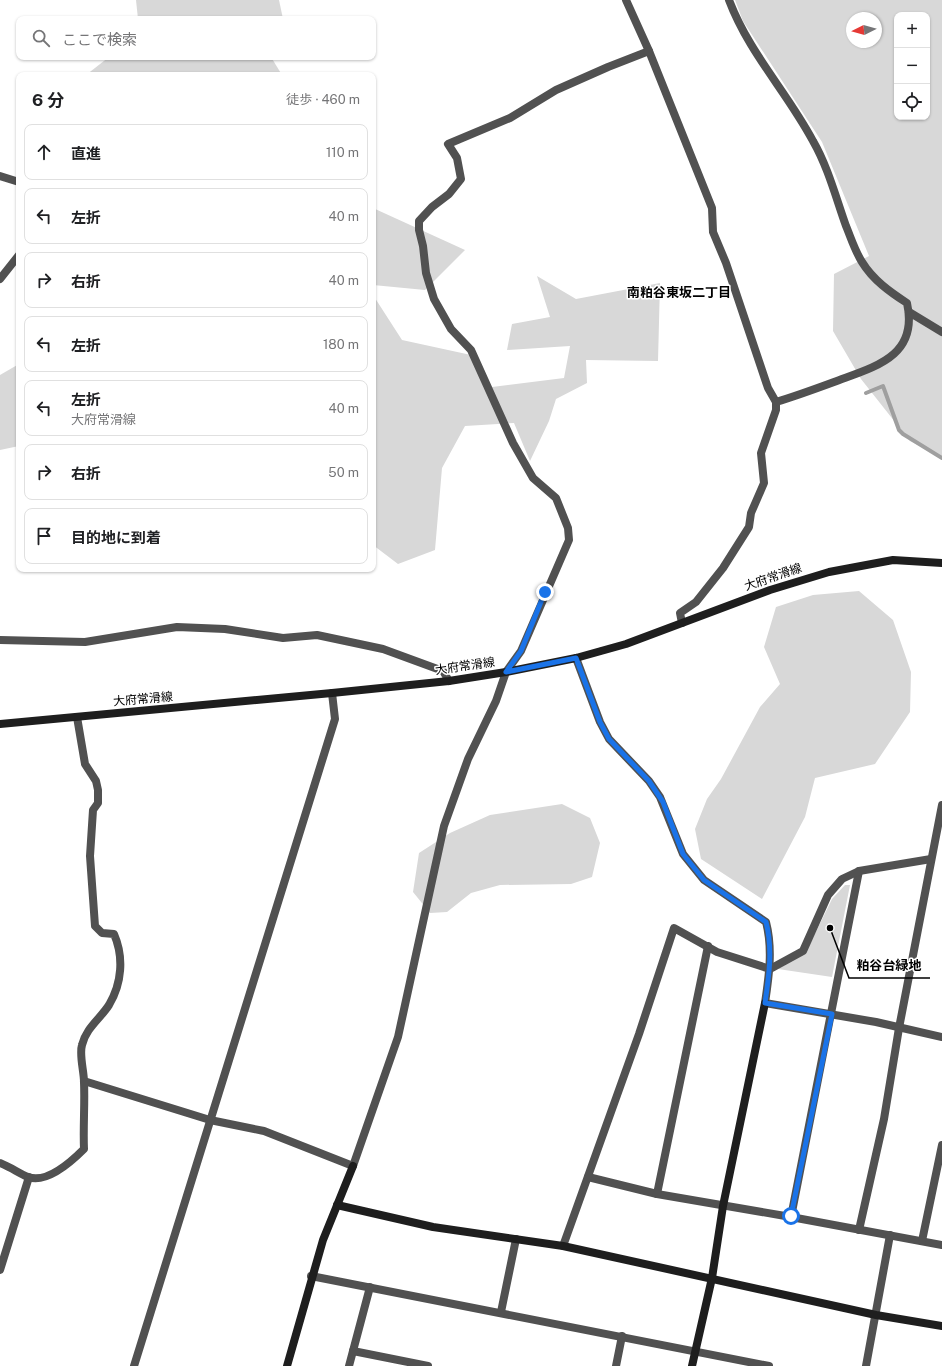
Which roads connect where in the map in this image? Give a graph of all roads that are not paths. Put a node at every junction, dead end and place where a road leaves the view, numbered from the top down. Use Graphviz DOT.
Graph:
graph roads {
  1 [pos="626,0"];
  2 [pos="729,0"];
  3 [pos="649,51"];
  4 [pos="0,176"];
  5 [pos="16,181"];
  6 [pos="16,259"];
  7 [pos="0,279"];
  8 [pos="909,312"];
  9 [pos="942,332"];
  10 [pos="776,402"];
  11 [pos="942,563"];
  12 [pos="682,623"];
  13 [pos="0,640"];
  14 [pos="576,658"];
  15 [pos="506,672"];
  16 [pos="449,681"];
  17 [pos="332,693"];
  18 [pos="77,717"];
  19 [pos="0,724"];
  20 [pos="942,805"];
  21 [pos="931,859"];
  22 [pos="859,870"];
  23 [pos="708,946"];
  24 [pos="770,969"];
  25 [pos="765,1003"];
  26 [pos="832,1014"];
  27 [pos="899,1028"];
  28 [pos="942,1037"];
  29 [pos="84,1081"];
  30 [pos="210,1120"];
  31 [pos="942,1145"];
  32 [pos="0,1164"];
  33 [pos="353,1166"];
  34 [pos="29,1177"];
  35 [pos="588,1178"];
  36 [pos="657,1194"];
  37 [pos="337,1205"];
  38 [pos="723,1206"];
  39 [pos="791,1216"];
  40 [pos="859,1230"];
  41 [pos="890,1236"];
  42 [pos="516,1240"];
  43 [pos="922,1241"];
  44 [pos="942,1245"];
  45 [pos="563,1246"];
  46 [pos="0,1270"];
  47 [pos="311,1276"];
  48 [pos="712,1278"];
  49 [pos="370,1287"];
  50 [pos="501,1312"];
  51 [pos="876,1314"];
  52 [pos="942,1326"];
  53 [pos="622,1336"];
  54 [pos="353,1351"];
  55 [pos="695,1351"];
  56 [pos="134,1366"];
  57 [pos="287,1366"];
  58 [pos="349,1366"];
  59 [pos="428,1366"];
  60 [pos="616,1366"];
  61 [pos="692,1366"];
  62 [pos="769,1366"];
  63 [pos="866,1366"];
  1 -- 3 [label="street"];
  2 -- 8 [label="street"];
  3 -- 10 [label="street"];
  3 -- 15 [label="street"];
  4 -- 5 [label="street"];
  6 -- 7 [label="street"];
  8 -- 9 [label="street"];
  8 -- 10 [label="street"];
  10 -- 12 [label="street"];
  11 -- 12 [label="street, 大府常滑線"];
  12 -- 14 [label="street, 大府常滑線"];
  13 -- 16 [label="street"];
  14 -- 15 [label="street, 大府常滑線"];
  14 -- 24 [label="street"];
  15 -- 16 [label="street, 大府常滑線"];
  15 -- 33 [label="street"];
  16 -- 17 [label="street, 大府常滑線"];
  17 -- 18 [label="street, 大府常滑線"];
  17 -- 30 [label="street"];
  18 -- 19 [label="street, 大府常滑線"];
  18 -- 29 [label="street"];
  20 -- 21 [label="street"];
  21 -- 22 [label="street"];
  21 -- 27 [label="street"];
  22 -- 24 [label="street"];
  22 -- 26 [label="street"];
  23 -- 24 [label="street"];
  23 -- 35 [label="street"];
  23 -- 36 [label="street"];
  24 -- 25 [label="street"];
  25 -- 26 [label="street"];
  25 -- 38 [label="street"];
  26 -- 27 [label="street"];
  26 -- 39 [label="street"];
  27 -- 28 [label="street"];
  27 -- 40 [label="street"];
  29 -- 30 [label="street"];
  29 -- 34 [label="street"];
  30 -- 33 [label="street"];
  30 -- 56 [label="street"];
  31 -- 43 [label="street"];
  32 -- 34 [label="street"];
  33 -- 37 [label="street"];
  34 -- 46 [label="street"];
  35 -- 36 [label="street"];
  35 -- 45 [label="street"];
  36 -- 38 [label="street"];
  37 -- 42 [label="street"];
  37 -- 47 [label="street"];
  38 -- 39 [label="street"];
  38 -- 48 [label="street"];
  39 -- 40 [label="street"];
  40 -- 41 [label="street"];
  41 -- 43 [label="street"];
  41 -- 51 [label="street"];
  42 -- 45 [label="street"];
  42 -- 50 [label="street"];
  43 -- 44 [label="street"];
  45 -- 48 [label="street"];
  47 -- 49 [label="street"];
  47 -- 57 [label="street"];
  48 -- 51 [label="street"];
  48 -- 55 [label="street"];
  49 -- 50 [label="street"];
  49 -- 54 [label="street"];
  50 -- 53 [label="street"];
  51 -- 52 [label="street"];
  51 -- 63 [label="street"];
  53 -- 55 [label="street"];
  53 -- 60 [label="street"];
  54 -- 58 [label="street"];
  54 -- 59 [label="street"];
  55 -- 61 [label="street"];
  55 -- 62 [label="street"];
}
